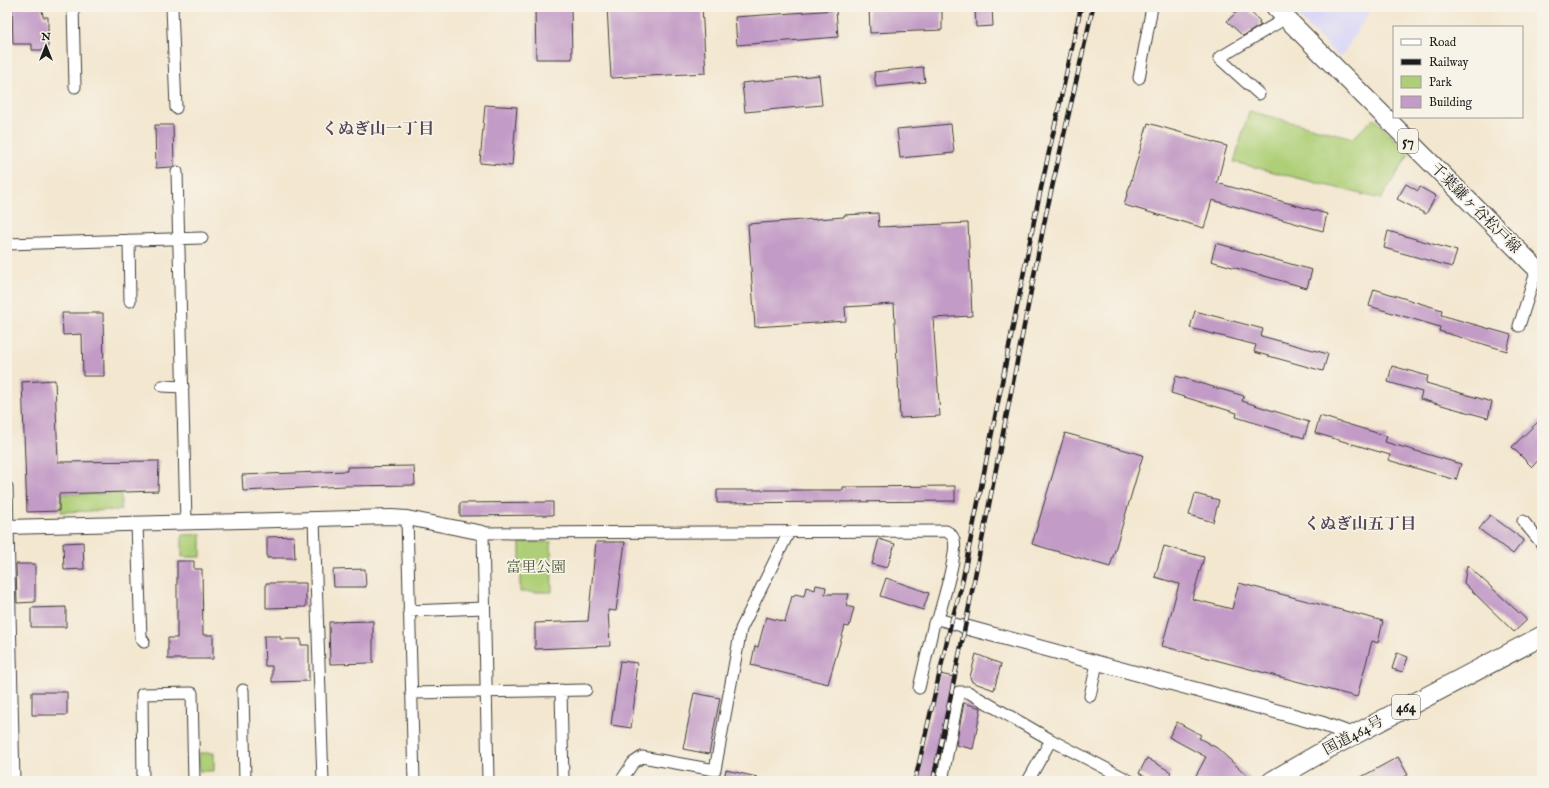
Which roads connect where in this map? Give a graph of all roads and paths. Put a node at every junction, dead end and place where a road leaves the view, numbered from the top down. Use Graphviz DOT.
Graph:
graph roads {
  1 [pos="73,7"];
  2 [pos="172,7"];
  3 [pos="1152,7"];
  4 [pos="1281,12"];
  5 [pos="1139,78"];
  6 [pos="75,87"];
  7 [pos="1259,94"];
  8 [pos="176,108"];
  9 [pos="177,172"];
  10 [pos="202,238"];
  11 [pos="179,239"];
  12 [pos="129,240"];
  13 [pos="7,244"];
  14 [pos="1539,271"];
  15 [pos="130,301"];
  16 [pos="1519,326"];
  17 [pos="162,386"];
  18 [pos="183,387"];
  19 [pos="7,487"];
  20 [pos="407,518"];
  21 [pos="314,519"];
  22 [pos="186,522"];
  23 [pos="1523,522"];
  24 [pos="137,524"];
  25 [pos="8,527"];
  26 [pos="788,532"];
  27 [pos="483,533"];
  28 [pos="1542,544"];
  29 [pos="484,608"];
  30 [pos="409,611"];
  31 [pos="938,619"];
  32 [pos="965,627"];
  33 [pos="1542,636"];
  34 [pos="144,642"];
  35 [pos="1098,663"];
  36 [pos="919,688"];
  37 [pos="243,690"];
  38 [pos="561,690"];
  39 [pos="586,690"];
  40 [pos="486,691"];
  41 [pos="412,693"];
  42 [pos="1090,696"];
  43 [pos="1353,735"];
  44 [pos="1051,740"];
  45 [pos="14,781"];
  46 [pos="143,781"];
  47 [pos="194,781"];
  48 [pos="245,781"];
  49 [pos="323,781"];
  50 [pos="414,781"];
  51 [pos="488,781"];
  52 [pos="563,781"];
  53 [pos="621,781"];
  54 [pos="942,781"];
  55 [pos="1028,781"];
  56 [pos="1130,781"];
  57 [pos="1272,781"];
  1 -- 6 [label="street"];
  2 -- 8 [label="street"];
  3 -- 5 [label="street"];
  4 -- 7 [label="street"];
  4 -- 14 [label="main road, 千葉鎌ヶ谷松戸線 / 57"];
  9 -- 11 [label="street"];
  10 -- 11 [label="street"];
  11 -- 12 [label="street"];
  11 -- 18 [label="street"];
  12 -- 13 [label="street"];
  12 -- 15 [label="street"];
  14 -- 16 [label="street"];
  17 -- 18 [label="street"];
  18 -- 22 [label="street"];
  19 -- 25 [label="street"];
  20 -- 21 [label="street"];
  20 -- 27 [label="street"];
  20 -- 30 [label="street"];
  21 -- 22 [label="street"];
  21 -- 49 [label="street"];
  22 -- 24 [label="street"];
  23 -- 28 [label="street"];
  24 -- 25 [label="street"];
  24 -- 34 [label="street"];
  25 -- 45 [label="street"];
  26 -- 27 [label="street"];
  26 -- 31 [label="street"];
  26 -- 53 [label="street"];
  27 -- 29 [label="street"];
  29 -- 30 [label="street"];
  29 -- 40 [label="street"];
  30 -- 41 [label="street"];
  31 -- 32 [label="street"];
  31 -- 36 [label="street"];
  32 -- 35 [label="street"];
  33 -- 43 [label="highway, 国道464号 / 464"];
  35 -- 42 [label="street"];
  35 -- 43 [label="street"];
  37 -- 48 [label="street"];
  38 -- 39 [label="street"];
  38 -- 40 [label="street"];
  38 -- 52 [label="street"];
  40 -- 41 [label="street"];
  40 -- 51 [label="street"];
  41 -- 50 [label="street"];
  43 -- 57 [label="highway, 国道464号 / 464"];
  44 -- 54 [label="street"];
  44 -- 55 [label="street"];
  44 -- 56 [label="street"];
  46 -- 47 [label="street"];
}
